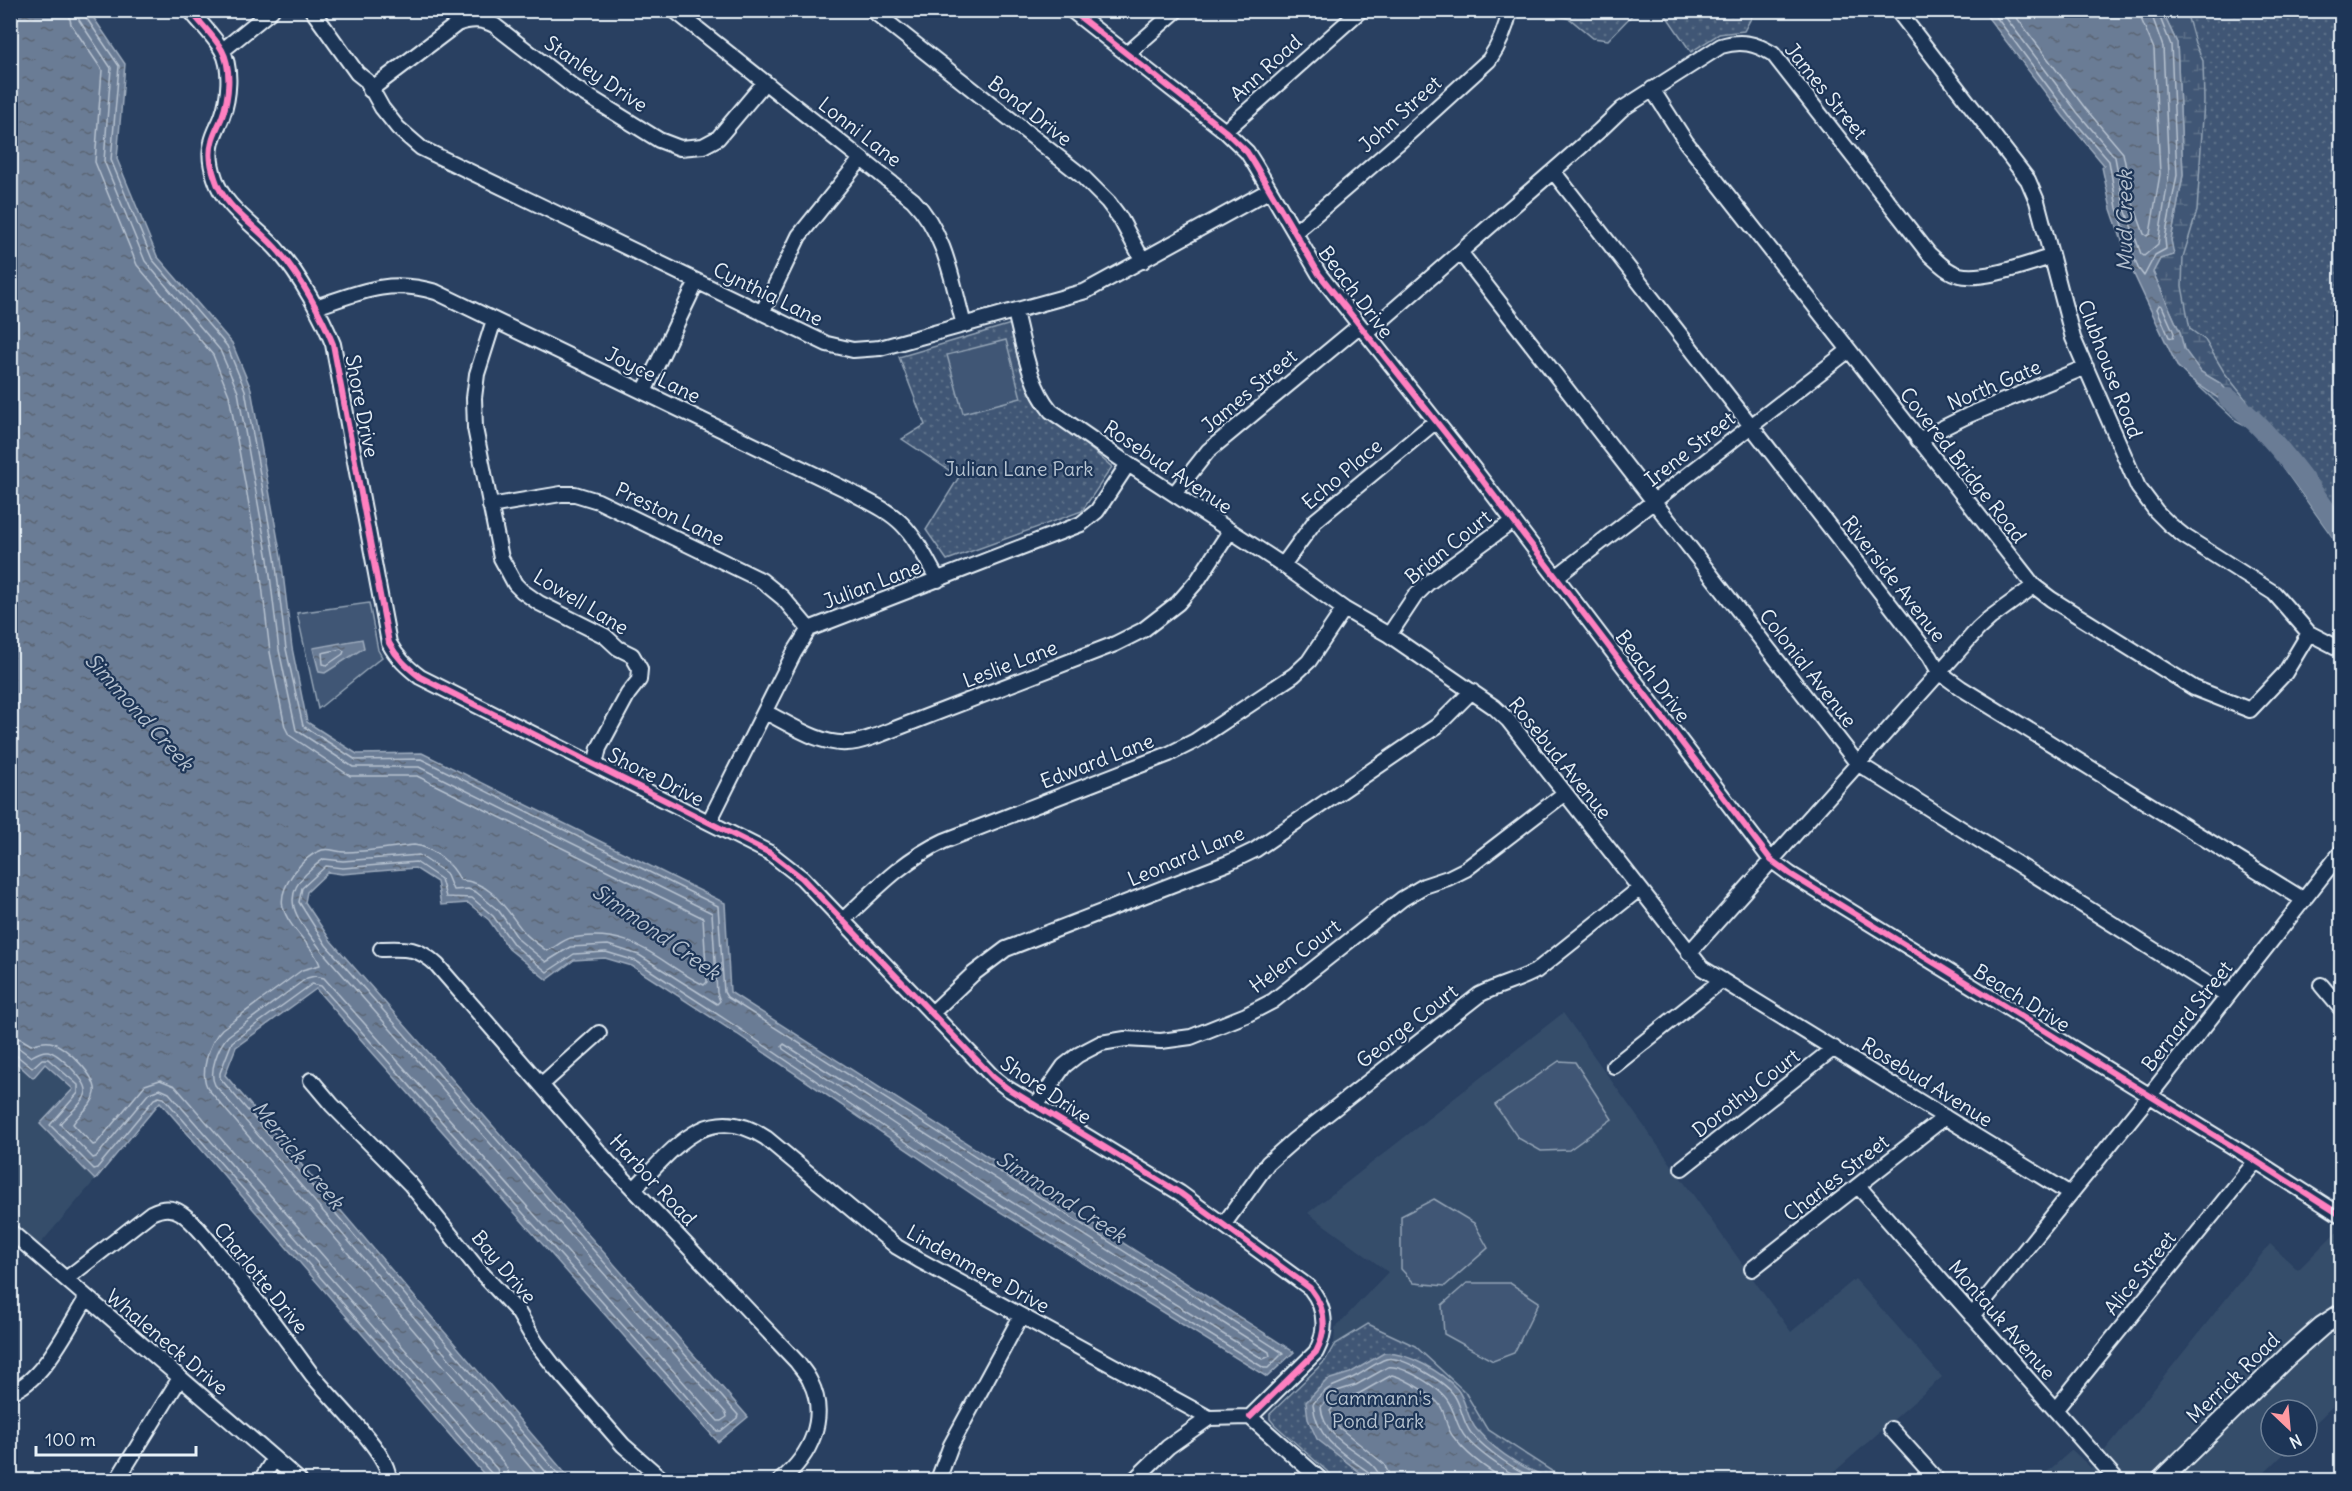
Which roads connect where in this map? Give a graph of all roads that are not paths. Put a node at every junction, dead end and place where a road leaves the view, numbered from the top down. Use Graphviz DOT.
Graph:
graph roads {
  1 [pos="190,10"];
  2 [pos="272,10"];
  3 [pos="312,10"];
  4 [pos="674,10"];
  5 [pos="872,10"];
  6 [pos="1071,10"];
  7 [pos="1177,10"];
  8 [pos="1361,10"];
  9 [pos="1510,10"];
  10 [pos="1897,10"];
  11 [pos="223,50"];
  12 [pos="1127,54"];
  13 [pos="765,82"];
  14 [pos="1652,89"];
  15 [pos="370,90"];
  16 [pos="1225,131"];
  17 [pos="861,159"];
  18 [pos="1552,171"];
  19 [pos="1270,190"];
  20 [pos="1295,232"];
  21 [pos="1460,252"];
  22 [pos="2051,257"];
  23 [pos="1143,261"];
  24 [pos="697,281"];
  25 [pos="316,307"];
  26 [pos="762,312"];
  27 [pos="1015,312"];
  28 [pos="494,320"];
  29 [pos="964,325"];
  30 [pos="1363,330"];
  31 [pos="1848,351"];
  32 [pos="2086,367"];
  33 [pos="644,392"];
  34 [pos="1436,422"];
  35 [pos="1751,426"];
  36 [pos="1918,440"];
  37 [pos="1128,464"];
  38 [pos="1174,494"];
  39 [pos="1654,501"];
  40 [pos="490,506"];
  41 [pos="1513,521"];
  42 [pos="1230,531"];
  43 [pos="1283,565"];
  44 [pos="1556,577"];
  45 [pos="938,580"];
  46 [pos="2034,586"];
  47 [pos="1344,609"];
  48 [pos="809,629"];
  49 [pos="2309,633"];
  50 [pos="1389,635"];
  51 [pos="2342,650"];
  52 [pos="1939,672"];
  53 [pos="1472,691"];
  54 [pos="765,712"];
  55 [pos="1857,763"];
  56 [pos="595,765"];
  57 [pos="1565,793"];
  58 [pos="709,822"];
  59 [pos="2342,851"];
  60 [pos="1771,860"];
  61 [pos="1639,889"];
  62 [pos="2304,900"];
  63 [pos="843,920"];
  64 [pos="381,949"];
  65 [pos="1689,952"];
  66 [pos="1722,980"];
  67 [pos="2320,986"];
  68 [pos="2227,996"];
  69 [pos="2342,1010"];
  70 [pos="932,1013"];
  71 [pos="599,1033"];
  72 [pos="1834,1048"];
  73 [pos="1614,1066"];
  74 [pos="311,1080"];
  75 [pos="542,1085"];
  76 [pos="2150,1095"];
  77 [pos="1036,1106"];
  78 [pos="1945,1117"];
  79 [pos="2256,1161"];
  80 [pos="1682,1168"];
  81 [pos="1858,1185"];
  82 [pos="634,1189"];
  83 [pos="2070,1194"];
  84 [pos="2342,1216"];
  85 [pos="1224,1224"];
  86 [pos="10,1232"];
  87 [pos="1752,1269"];
  88 [pos="66,1279"];
  89 [pos="86,1299"];
  90 [pos="2342,1313"];
  91 [pos="1021,1316"];
  92 [pos="1972,1316"];
  93 [pos="180,1378"];
  94 [pos="10,1392"];
  95 [pos="2055,1410"];
  96 [pos="1250,1417"];
  97 [pos="1209,1418"];
  98 [pos="1891,1429"];
  99 [pos="274,1459"];
  100 [pos="117,1480"];
  101 [pos="261,1480"];
  102 [pos="299,1480"];
  103 [pos="388,1480"];
  104 [pos="663,1480"];
  105 [pos="781,1480"];
  106 [pos="938,1480"];
  107 [pos="1134,1480"];
  108 [pos="1321,1480"];
  109 [pos="1937,1480"];
  110 [pos="2117,1480"];
  111 [pos="2161,1480"];
  1 -- 11 [label="street"];
  2 -- 11 [label="street"];
  3 -- 15 [label="street, Cynthia Lane"];
  4 -- 13 [label="street, Lonni Lane"];
  5 -- 23 [label="street, Bond Drive"];
  6 -- 12 [label="street, Beach Drive"];
  7 -- 12 [label="street"];
  8 -- 16 [label="street, Ann Road"];
  9 -- 20 [label="street, John Street"];
  10 -- 22 [label="street, Clubhouse Road"];
  11 -- 25 [label="street, Shore Drive"];
  12 -- 16 [label="street, Beach Drive"];
  13 -- 15 [label="street, Stanley Drive"];
  13 -- 17 [label="street, Lonni Lane"];
  14 -- 18 [label="street, James Street"];
  14 -- 22 [label="street, James Street"];
  14 -- 31 [label="street, Covered Bridge Road"];
  15 -- 24 [label="street, Cynthia Lane"];
  16 -- 19 [label="street, Beach Drive"];
  17 -- 26 [label="street"];
  17 -- 29 [label="street, Lonni Lane"];
  18 -- 21 [label="street, James Street"];
  18 -- 35 [label="street, Riverside Avenue"];
  19 -- 20 [label="street, Beach Drive"];
  19 -- 23 [label="street, Cynthia Lane"];
  20 -- 30 [label="street, Beach Drive"];
  21 -- 30 [label="street, James Street"];
  21 -- 39 [label="street, Colonial Avenue"];
  22 -- 32 [label="street, Clubhouse Road"];
  23 -- 27 [label="street, Cynthia Lane"];
  24 -- 26 [label="street, Cynthia Lane"];
  24 -- 33 [label="street"];
  25 -- 28 [label="street, Joyce Lane"];
  25 -- 56 [label="street, Shore Drive"];
  26 -- 29 [label="street, Cynthia Lane"];
  27 -- 29 [label="street, Cynthia Lane"];
  27 -- 37 [label="street, Rosebud Avenue"];
  28 -- 33 [label="street, Joyce Lane"];
  28 -- 40 [label="street, Lowell Lane"];
  30 -- 34 [label="street, Beach Drive"];
  30 -- 38 [label="street, James Street"];
  31 -- 35 [label="street, Irene Street"];
  31 -- 36 [label="street, Covered Bridge Road"];
  32 -- 36 [label="street, North Gate"];
  32 -- 49 [label="street, Clubhouse Road"];
  33 -- 45 [label="street, Joyce Lane"];
  34 -- 41 [label="street, Beach Drive"];
  34 -- 43 [label="street, Echo Place"];
  35 -- 39 [label="street, Irene Street"];
  35 -- 52 [label="street, Riverside Avenue"];
  36 -- 46 [label="street, Covered Bridge Road"];
  37 -- 38 [label="street, Rosebud Avenue"];
  37 -- 45 [label="street, Julian Lane"];
  38 -- 42 [label="street, Rosebud Avenue"];
  39 -- 44 [label="street, Irene Street"];
  39 -- 55 [label="street, Colonial Avenue"];
  40 -- 48 [label="street, Preston Lane"];
  40 -- 56 [label="street, Lowell Lane"];
  41 -- 44 [label="street, Beach Drive"];
  41 -- 50 [label="street, Brian Court"];
  42 -- 43 [label="street, Rosebud Avenue"];
  42 -- 54 [label="street, Leslie Lane"];
  43 -- 47 [label="street, Rosebud Avenue"];
  44 -- 60 [label="street, Beach Drive"];
  45 -- 48 [label="street, Julian Lane"];
  46 -- 49 [label="street, Covered Bridge Road"];
  46 -- 52 [label="street"];
  47 -- 50 [label="street, Rosebud Avenue"];
  47 -- 63 [label="street, Edward Lane"];
  48 -- 54 [label="street, Julian Lane"];
  49 -- 51 [label="street, Clubhouse Road"];
  50 -- 53 [label="street, Rosebud Avenue"];
  52 -- 55 [label="street"];
  52 -- 62 [label="street, Riverside Avenue"];
  53 -- 57 [label="street, Rosebud Avenue"];
  53 -- 70 [label="street, Leonard Lane"];
  54 -- 58 [label="street, Julian Lane"];
  55 -- 60 [label="street"];
  55 -- 68 [label="street, Colonial Avenue"];
  56 -- 58 [label="street, Shore Drive"];
  57 -- 61 [label="street, Rosebud Avenue"];
  57 -- 77 [label="street, Helen Court"];
  58 -- 63 [label="street, Shore Drive"];
  59 -- 62 [label="street, Bernard Street"];
  60 -- 65 [label="street"];
  60 -- 76 [label="street, Beach Drive"];
  61 -- 65 [label="street, Rosebud Avenue"];
  61 -- 85 [label="street, George Court"];
  62 -- 68 [label="street, Bernard Street"];
  63 -- 70 [label="street, Shore Drive"];
  64 -- 75 [label="street, Harbor Road"];
  65 -- 66 [label="street, Rosebud Avenue"];
  66 -- 72 [label="street, Rosebud Avenue"];
  66 -- 73 [label="street"];
  67 -- 69 [label="street"];
  68 -- 76 [label="street, Bernard Street"];
  70 -- 77 [label="street, Shore Drive"];
  71 -- 75 [label="street"];
  72 -- 78 [label="street, Rosebud Avenue"];
  72 -- 80 [label="street, Dorothy Court"];
  74 -- 104 [label="street, Bay Drive"];
  75 -- 82 [label="street, Harbor Road"];
  76 -- 79 [label="street, Beach Drive"];
  76 -- 83 [label="street, Bernard Street"];
  77 -- 85 [label="street, Shore Drive"];
  78 -- 81 [label="street, Charles Street"];
  78 -- 83 [label="street, Rosebud Avenue"];
  79 -- 84 [label="street, Beach Drive"];
  79 -- 95 [label="street, Alice Street"];
  81 -- 87 [label="street, Charles Street"];
  81 -- 92 [label="street, Montauk Avenue"];
  82 -- 91 [label="street, Lindenmere Drive"];
  82 -- 105 [label="street, Harbor Road"];
  83 -- 92 [label="street, Bernard Street"];
  85 -- 96 [label="street, Shore Drive"];
  86 -- 88 [label="street, Whaleneck Drive"];
  88 -- 89 [label="street, Whaleneck Drive"];
  88 -- 103 [label="street, Charlotte Drive"];
  89 -- 93 [label="street, Whaleneck Drive"];
  89 -- 94 [label="street"];
  90 -- 111 [label="main road, Merrick Road"];
  91 -- 97 [label="street, Lindenmere Drive"];
  91 -- 106 [label="street"];
  92 -- 95 [label="street, Montauk Avenue"];
  93 -- 99 [label="street, Whaleneck Drive"];
  93 -- 100 [label="street"];
  95 -- 110 [label="street, Montauk Avenue"];
  96 -- 97 [label="street, Lindenmere Drive"];
  96 -- 108 [label="street"];
  97 -- 107 [label="street"];
  98 -- 109 [label="street"];
  99 -- 101 [label="street"];
  99 -- 102 [label="street, Whaleneck Drive"];
}
